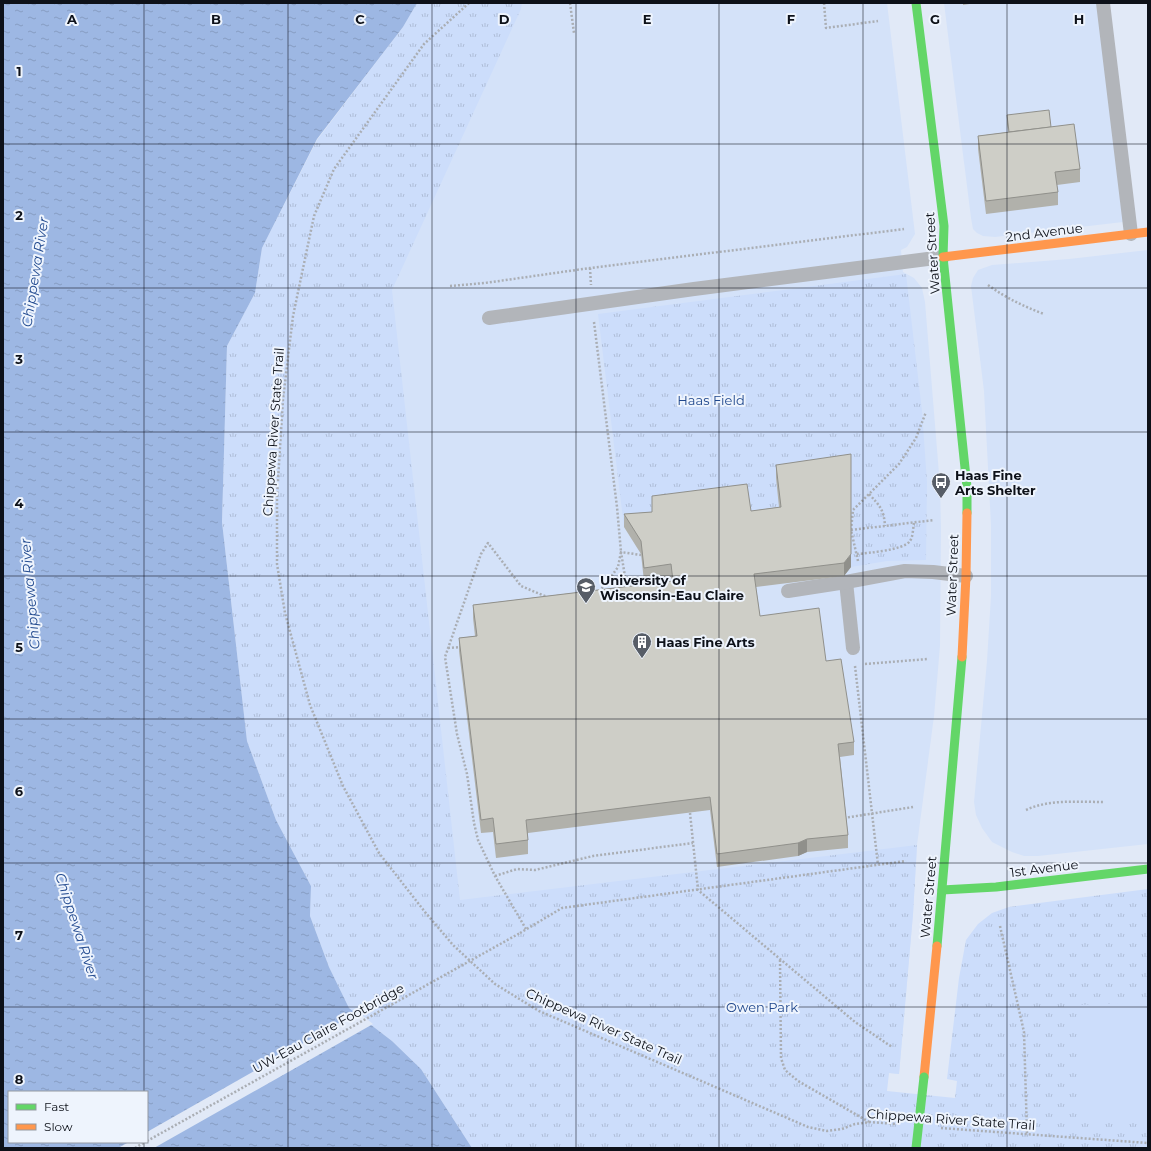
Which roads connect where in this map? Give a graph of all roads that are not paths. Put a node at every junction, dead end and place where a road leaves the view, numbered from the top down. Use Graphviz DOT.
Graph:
graph roads {
  1 [pos="916,3"];
  2 [pos="1103,3"];
  3 [pos="1148,232"];
  4 [pos="1131,234"];
  5 [pos="943,257"];
  6 [pos="489,318"];
  7 [pos="966,576"];
  8 [pos="846,582"];
  9 [pos="788,591"];
  10 [pos="853,648"];
  11 [pos="1148,869"];
  12 [pos="942,890"];
  13 [pos="916,1148"];
  1 -- 5 [label="main road, Water Street"];
  2 -- 4 [label="lane"];
  3 -- 4 [label="main road, 2nd Avenue"];
  4 -- 5 [label="main road, 2nd Avenue"];
  5 -- 6 [label="lane"];
  5 -- 7 [label="main road, Water Street"];
  7 -- 8 [label="lane"];
  7 -- 12 [label="main road, Water Street"];
  8 -- 9 [label="lane"];
  8 -- 10 [label="lane"];
  11 -- 12 [label="main road, 1st Avenue"];
  12 -- 13 [label="main road, Water Street, bridge"];
}
